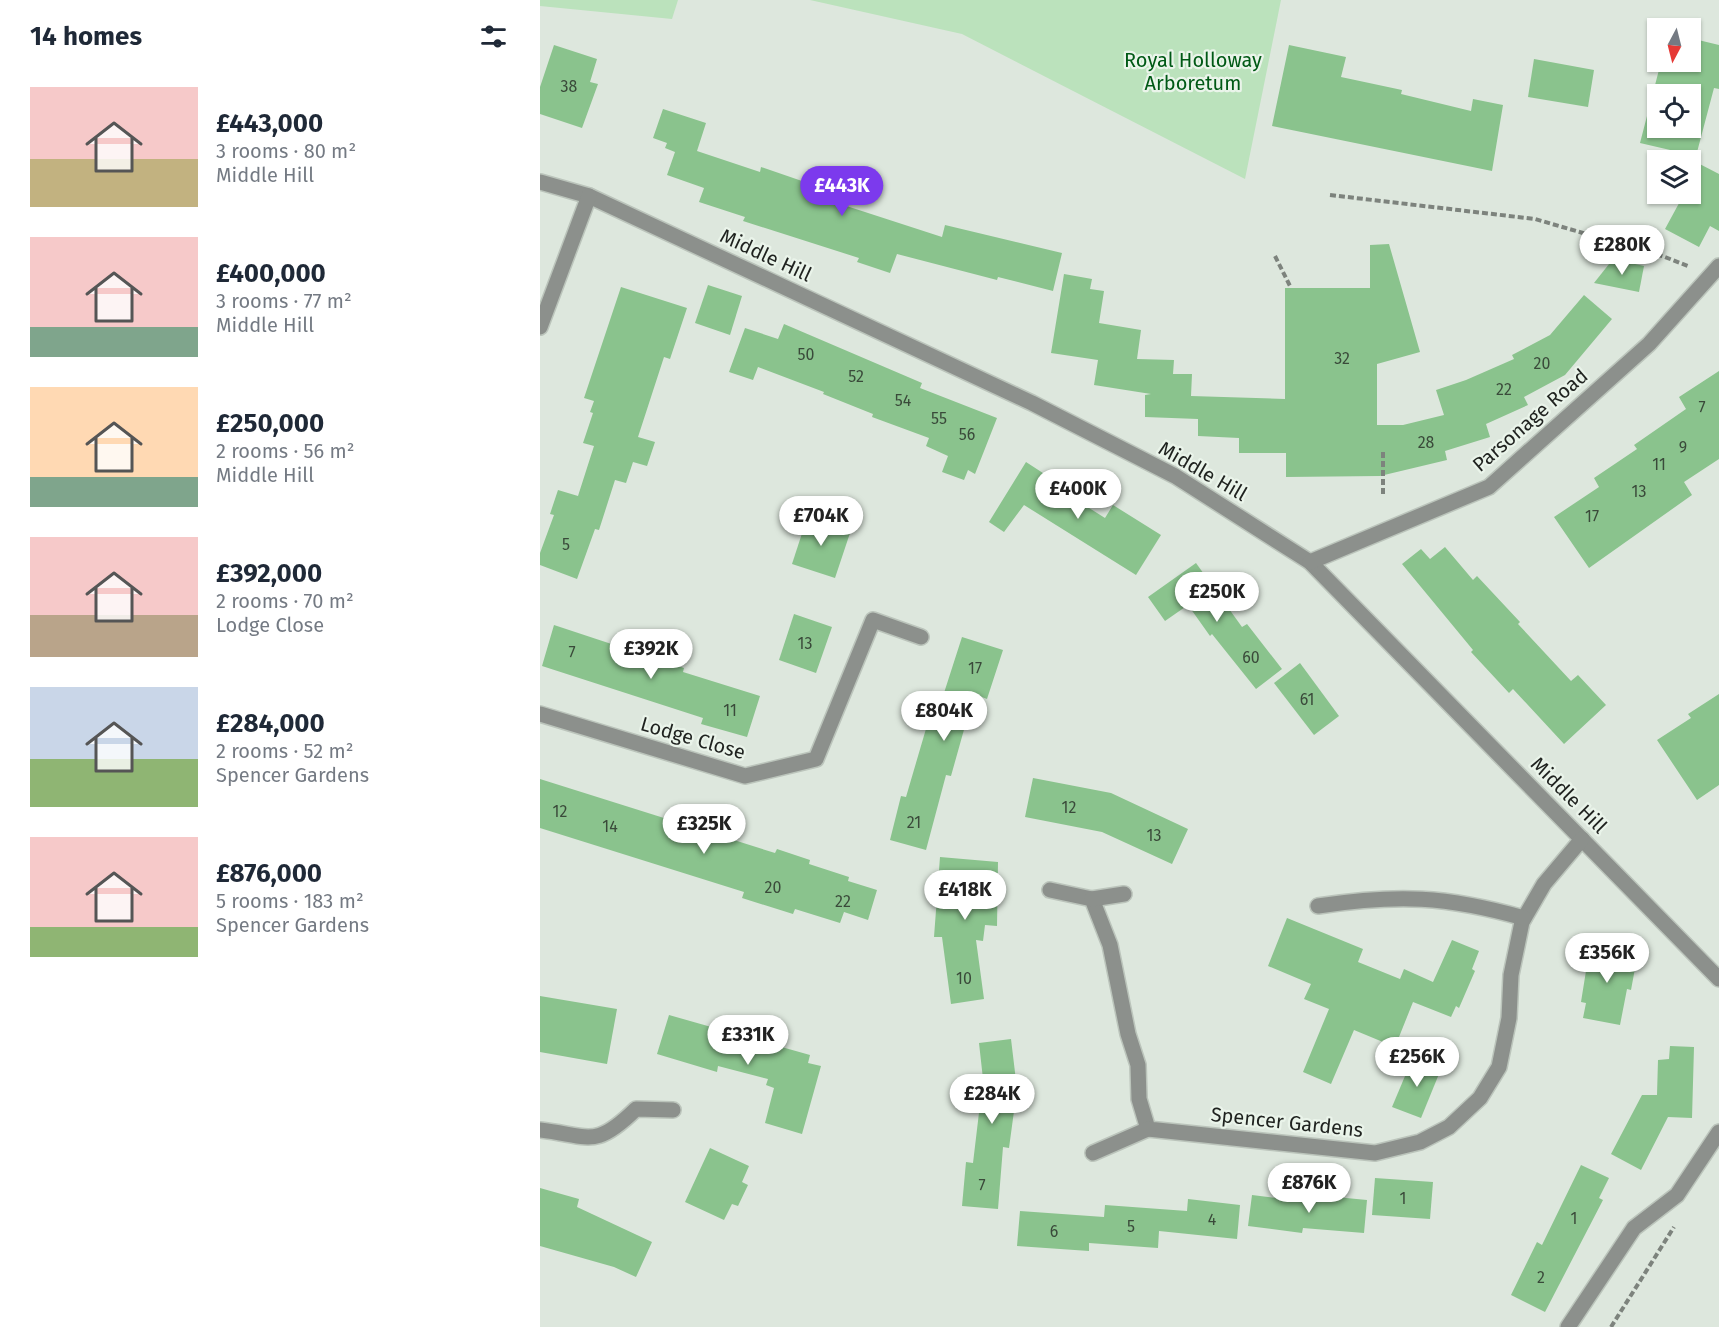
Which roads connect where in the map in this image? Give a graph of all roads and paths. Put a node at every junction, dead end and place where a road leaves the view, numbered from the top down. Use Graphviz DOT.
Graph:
graph roads {
  1 [pos="540,182"];
  2 [pos="1330,195"];
  3 [pos="590,196"];
  4 [pos="1275,256"];
  5 [pos="1715,271"];
  6 [pos="1291,288"];
  7 [pos="540,327"];
  8 [pos="1383,450"];
  9 [pos="1383,494"];
  10 [pos="1310,562"];
  11 [pos="921,638"];
  12 [pos="540,714"];
  13 [pos="1582,839"];
  14 [pos="1050,890"];
  15 [pos="1124,894"];
  16 [pos="1092,899"];
  17 [pos="1318,906"];
  18 [pos="1524,918"];
  19 [pos="1719,979"];
  20 [pos="673,1110"];
  21 [pos="1148,1129"];
  22 [pos="540,1130"];
  23 [pos="1719,1132"];
  24 [pos="1093,1153"];
  25 [pos="1675,1225"];
  26 [pos="1568,1327"];
  27 [pos="1611,1327"];
  1 -- 3 [label="street, Middle Hill"];
  2 -- 5 [label="path"];
  3 -- 7 [label="street"];
  3 -- 10 [label="street, Middle Hill"];
  4 -- 6 [label="path"];
  5 -- 10 [label="street, Parsonage Road"];
  8 -- 9 [label="path"];
  10 -- 13 [label="street, Middle Hill"];
  11 -- 12 [label="street, Lodge Close"];
  13 -- 18 [label="street, Spencer Gardens"];
  13 -- 19 [label="street, Middle Hill"];
  14 -- 16 [label="street"];
  15 -- 16 [label="street"];
  16 -- 21 [label="street"];
  17 -- 18 [label="street"];
  18 -- 21 [label="street, Spencer Gardens"];
  20 -- 22 [label="street"];
  21 -- 24 [label="street, Spencer Gardens"];
  23 -- 26 [label="street"];
  25 -- 27 [label="path"];
}
